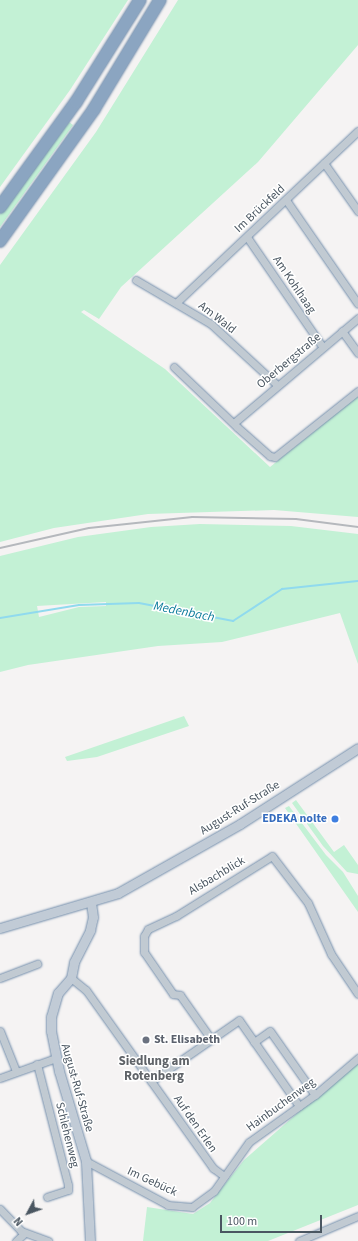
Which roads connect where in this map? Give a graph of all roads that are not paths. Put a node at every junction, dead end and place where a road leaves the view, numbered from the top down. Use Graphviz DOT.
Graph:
graph roads {
  1 [pos="140,0"];
  2 [pos="160,0"];
  3 [pos="358,131"];
  4 [pos="324,163"];
  5 [pos="286,200"];
  6 [pos="0,207"];
  7 [pos="358,211"];
  8 [pos="247,236"];
  9 [pos="0,241"];
  10 [pos="136,280"];
  11 [pos="177,302"];
  12 [pos="358,304"];
  13 [pos="358,318"];
  14 [pos="342,331"];
  15 [pos="322,346"];
  16 [pos="358,353"];
  17 [pos="174,367"];
  18 [pos="277,385"];
  19 [pos="358,391"];
  20 [pos="235,422"];
  21 [pos="358,748"];
  22 [pos="91,902"];
  23 [pos="0,928"];
  24 [pos="37,964"];
  25 [pos="0,978"];
  26 [pos="71,978"];
  27 [pos="358,994"];
  28 [pos="0,1031"];
  29 [pos="210,1039"];
  30 [pos="254,1042"];
  31 [pos="56,1058"];
  32 [pos="358,1058"];
  33 [pos="37,1064"];
  34 [pos="16,1071"];
  35 [pos="0,1078"];
  36 [pos="151,1081"];
  37 [pos="315,1095"];
  38 [pos="299,1106"];
  39 [pos="86,1161"];
  40 [pos="224,1176"];
  41 [pos="47,1197"];
  42 [pos="0,1209"];
  43 [pos="358,1216"];
  44 [pos="25,1233"];
  45 [pos="16,1241"];
  46 [pos="48,1241"];
  47 [pos="90,1241"];
  48 [pos="299,1241"];
  1 -- 6 [label="highway"];
  2 -- 9 [label="highway"];
  3 -- 4 [label="street, Im Brückfeld"];
  4 -- 5 [label="street, Im Brückfeld"];
  4 -- 7 [label="street"];
  5 -- 8 [label="street, Im Brückfeld"];
  5 -- 12 [label="street"];
  8 -- 11 [label="street, Im Brückfeld"];
  8 -- 15 [label="street, Am Kohlhaag"];
  10 -- 11 [label="street, Am Wald"];
  11 -- 18 [label="street, Am Wald"];
  13 -- 14 [label="street, Oberbergstraße"];
  14 -- 15 [label="street, Oberbergstraße"];
  14 -- 16 [label="street"];
  15 -- 18 [label="street, Oberbergstraße"];
  17 -- 20 [label="street"];
  18 -- 20 [label="street, Oberbergstraße"];
  19 -- 20 [label="street"];
  21 -- 22 [label="main road, August-Ruf-Straße"];
  22 -- 23 [label="main road, August-Ruf-Straße"];
  22 -- 26 [label="main road, August-Ruf-Straße"];
  24 -- 25 [label="street"];
  26 -- 31 [label="main road, August-Ruf-Straße"];
  26 -- 36 [label="street, Auf den Erlen"];
  27 -- 29 [label="street, Alsbachblick"];
  28 -- 34 [label="street"];
  29 -- 30 [label="street"];
  29 -- 36 [label="street"];
  30 -- 37 [label="street"];
  30 -- 38 [label="street"];
  31 -- 33 [label="street"];
  31 -- 39 [label="main road, August-Ruf-Straße"];
  32 -- 37 [label="street, Hainbuchenweg"];
  33 -- 34 [label="street"];
  33 -- 41 [label="street, Schlehenweg"];
  34 -- 35 [label="street"];
  36 -- 40 [label="street, Auf den Erlen"];
  37 -- 38 [label="street, Hainbuchenweg"];
  38 -- 40 [label="street, Hainbuchenweg"];
  39 -- 40 [label="street, Im Gebück"];
  39 -- 47 [label="main road, August-Ruf-Straße"];
  42 -- 44 [label="street"];
  43 -- 48 [label="street"];
  44 -- 45 [label="street"];
  44 -- 46 [label="street"];
}
